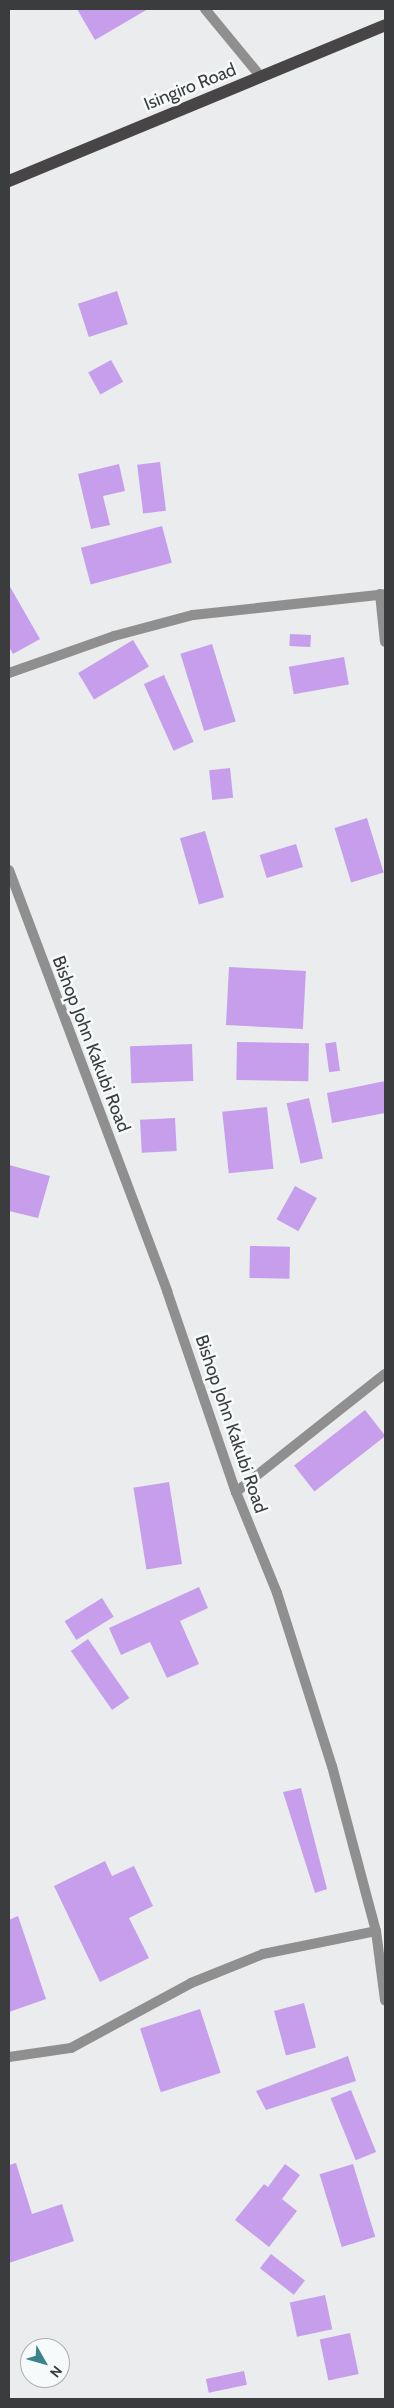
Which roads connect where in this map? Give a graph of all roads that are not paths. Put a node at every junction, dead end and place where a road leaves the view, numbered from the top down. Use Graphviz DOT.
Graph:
graph roads {
  1 [pos="205,9"];
  2 [pos="385,26"];
  3 [pos="261,77"];
  4 [pos="9,181"];
  5 [pos="383,594"];
  6 [pos="385,642"];
  7 [pos="9,674"];
  8 [pos="9,870"];
  9 [pos="385,1374"];
  10 [pos="236,1492"];
  11 [pos="376,1931"];
  12 [pos="385,2000"];
  13 [pos="9,2057"];
  1 -- 3 [label="street"];
  2 -- 3 [label="main road, Isingiro Road"];
  3 -- 4 [label="main road, Isingiro Road"];
  5 -- 6 [label="street"];
  5 -- 7 [label="street"];
  8 -- 10 [label="street, Bishop John Kakubi Road"];
  9 -- 10 [label="street"];
  10 -- 11 [label="street, Bishop John Kakubi Road"];
  11 -- 12 [label="street, Bishop John Kakubi Road"];
  11 -- 13 [label="street"];
}
